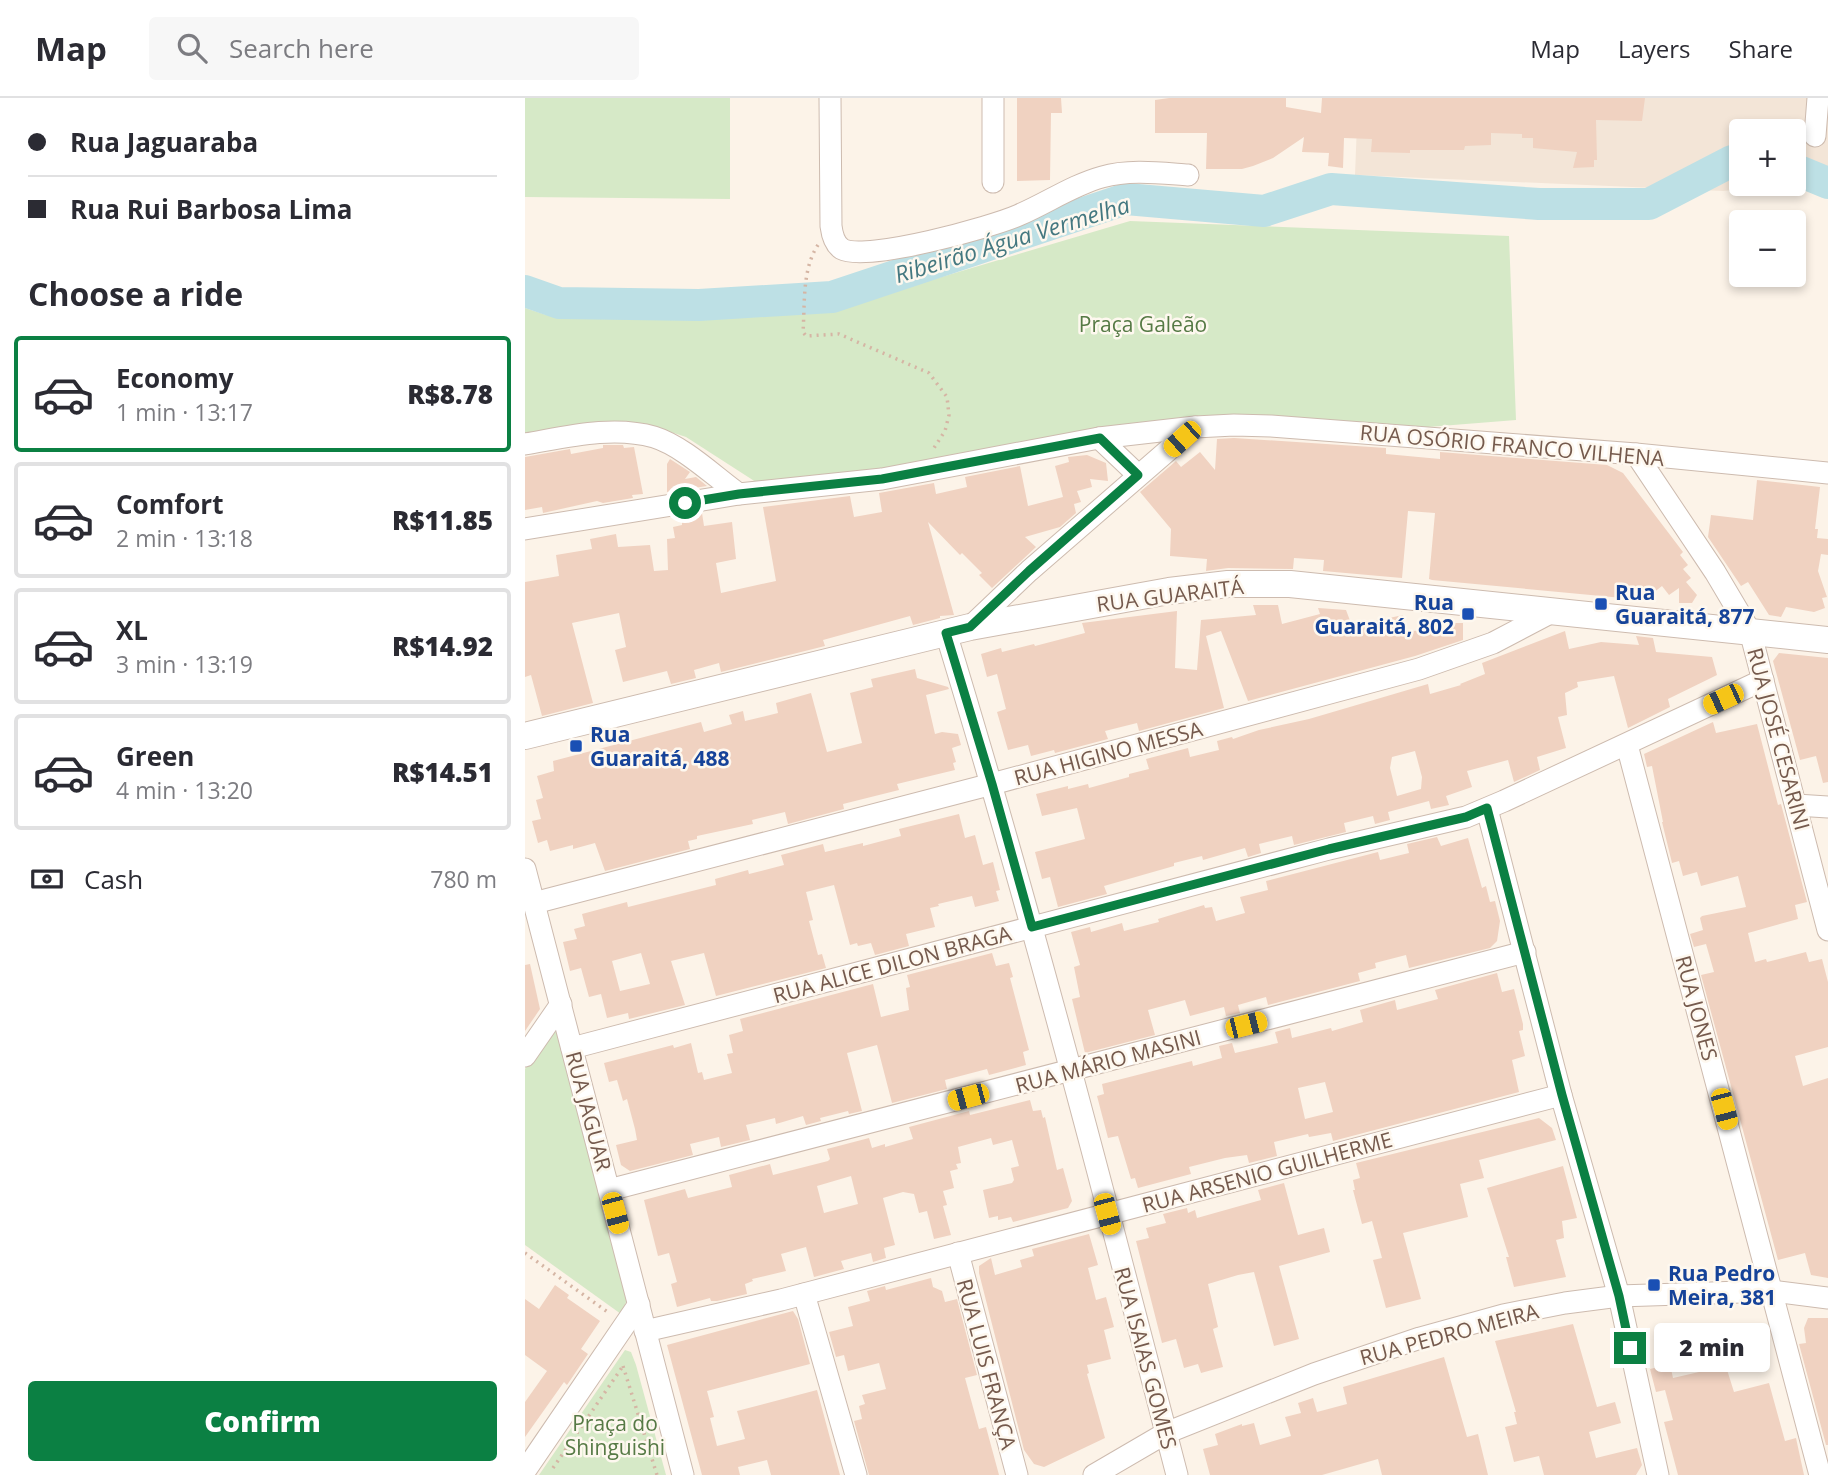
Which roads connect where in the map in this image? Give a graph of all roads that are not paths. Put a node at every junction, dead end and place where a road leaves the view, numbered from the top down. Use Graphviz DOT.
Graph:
graph roads {
  1 [pos="830,98"];
  2 [pos="993,98"];
  3 [pos="1818,98"];
  4 [pos="1815,136"];
  5 [pos="1188,175"];
  6 [pos="993,182"];
  7 [pos="1195,427"];
  8 [pos="1100,438"];
  9 [pos="525,444"];
  10 [pos="1636,454"];
  11 [pos="1828,473"];
  12 [pos="1138,475"];
  13 [pos="739,494"];
  14 [pos="525,529"];
  15 [pos="1552,612"];
  16 [pos="958,630"];
  17 [pos="1751,631"];
  18 [pos="1828,640"];
  19 [pos="1763,680"];
  20 [pos="525,736"];
  21 [pos="1627,745"];
  22 [pos="992,784"];
  23 [pos="1796,804"];
  24 [pos="1828,807"];
  25 [pos="1487,808"];
  26 [pos="525,869"];
  27 [pos="534,902"];
  28 [pos="1032,927"];
  29 [pos="1828,930"];
  30 [pos="1525,952"];
  31 [pos="561,1004"];
  32 [pos="572,1048"];
  33 [pos="525,1056"];
  34 [pos="1070,1071"];
  35 [pos="1562,1095"];
  36 [pos="609,1190"];
  37 [pos="1107,1214"];
  38 [pos="958,1253"];
  39 [pos="1772,1291"];
  40 [pos="804,1294"];
  41 [pos="1619,1296"];
  42 [pos="1828,1298"];
  43 [pos="635,1328"];
  44 [pos="1166,1433"];
  45 [pos="525,1471"];
  46 [pos="683,1475"];
  47 [pos="856,1475"];
  48 [pos="1017,1475"];
  49 [pos="1094,1475"];
  50 [pos="1177,1475"];
  51 [pos="1658,1475"];
  52 [pos="1820,1475"];
  1 -- 5 [label="street"];
  2 -- 6 [label="street"];
  3 -- 4 [label="street"];
  7 -- 8 [label="street, RUA OSÓRIO FRANCO VILHENA"];
  7 -- 10 [label="street, RUA OSÓRIO FRANCO VILHENA"];
  7 -- 12 [label="street"];
  8 -- 12 [label="street"];
  8 -- 13 [label="street, RUA OSÓRIO FRANCO VILHENA"];
  9 -- 13 [label="street"];
  10 -- 11 [label="street, RUA OSÓRIO FRANCO VILHENA"];
  10 -- 17 [label="street, RUA JOSÉ CESARINI"];
  12 -- 16 [label="street"];
  13 -- 14 [label="street, RUA OSÓRIO FRANCO VILHENA"];
  15 -- 16 [label="street, RUA GUARAITÁ"];
  15 -- 17 [label="street, RUA GUARAITÁ"];
  15 -- 22 [label="street, RUA HIGINO MESSA"];
  16 -- 20 [label="street, RUA GUARAITÁ"];
  16 -- 22 [label="street, RUA ISAIAS GOMES"];
  17 -- 18 [label="street, RUA GUARAITÁ"];
  17 -- 19 [label="street, RUA JOSÉ CESARINI"];
  19 -- 21 [label="street, RUA ALICE DILON BRAGA"];
  19 -- 23 [label="street, RUA JOSÉ CESARINI"];
  21 -- 25 [label="street, RUA ALICE DILON BRAGA"];
  21 -- 39 [label="street, RUA JONES"];
  22 -- 27 [label="street, RUA HIGINO MESSA"];
  22 -- 28 [label="street, RUA ISAIAS GOMES"];
  23 -- 24 [label="street"];
  23 -- 29 [label="street, RUA JOSÉ CESARINI"];
  25 -- 28 [label="street, RUA ALICE DILON BRAGA"];
  25 -- 30 [label="street"];
  26 -- 27 [label="street, RUA JAGUAR"];
  27 -- 31 [label="street, RUA JAGUAR"];
  28 -- 32 [label="street, RUA ALICE DILON BRAGA"];
  28 -- 34 [label="street, RUA ISAIAS GOMES"];
  30 -- 34 [label="street, RUA MÁRIO MASINI"];
  30 -- 35 [label="street"];
  31 -- 32 [label="street, RUA JAGUAR"];
  31 -- 33 [label="street"];
  32 -- 36 [label="street, RUA JAGUAR"];
  34 -- 36 [label="street, RUA MÁRIO MASINI"];
  34 -- 37 [label="street, RUA ISAIAS GOMES"];
  35 -- 37 [label="street, RUA ARSENIO GUILHERME"];
  35 -- 41 [label="street"];
  36 -- 43 [label="street, RUA JAGUAR"];
  37 -- 38 [label="street, RUA ARSENIO GUILHERME"];
  37 -- 44 [label="street, RUA ISAIAS GOMES"];
  38 -- 40 [label="street, RUA ARSENIO GUILHERME"];
  38 -- 48 [label="street, RUA LUIS FRANÇA"];
  39 -- 41 [label="street, RUA PEDRO MEIRA"];
  39 -- 42 [label="street, RUA PEDRO MEIRA"];
  39 -- 52 [label="street, RUA JONES"];
  40 -- 43 [label="street, RUA ARSENIO GUILHERME"];
  40 -- 47 [label="street"];
  41 -- 44 [label="street, RUA PEDRO MEIRA"];
  41 -- 51 [label="street"];
  43 -- 45 [label="street"];
  43 -- 46 [label="street"];
  44 -- 49 [label="street, RUA PEDRO MEIRA"];
  44 -- 50 [label="street, RUA ISAIAS GOMES"];
}
